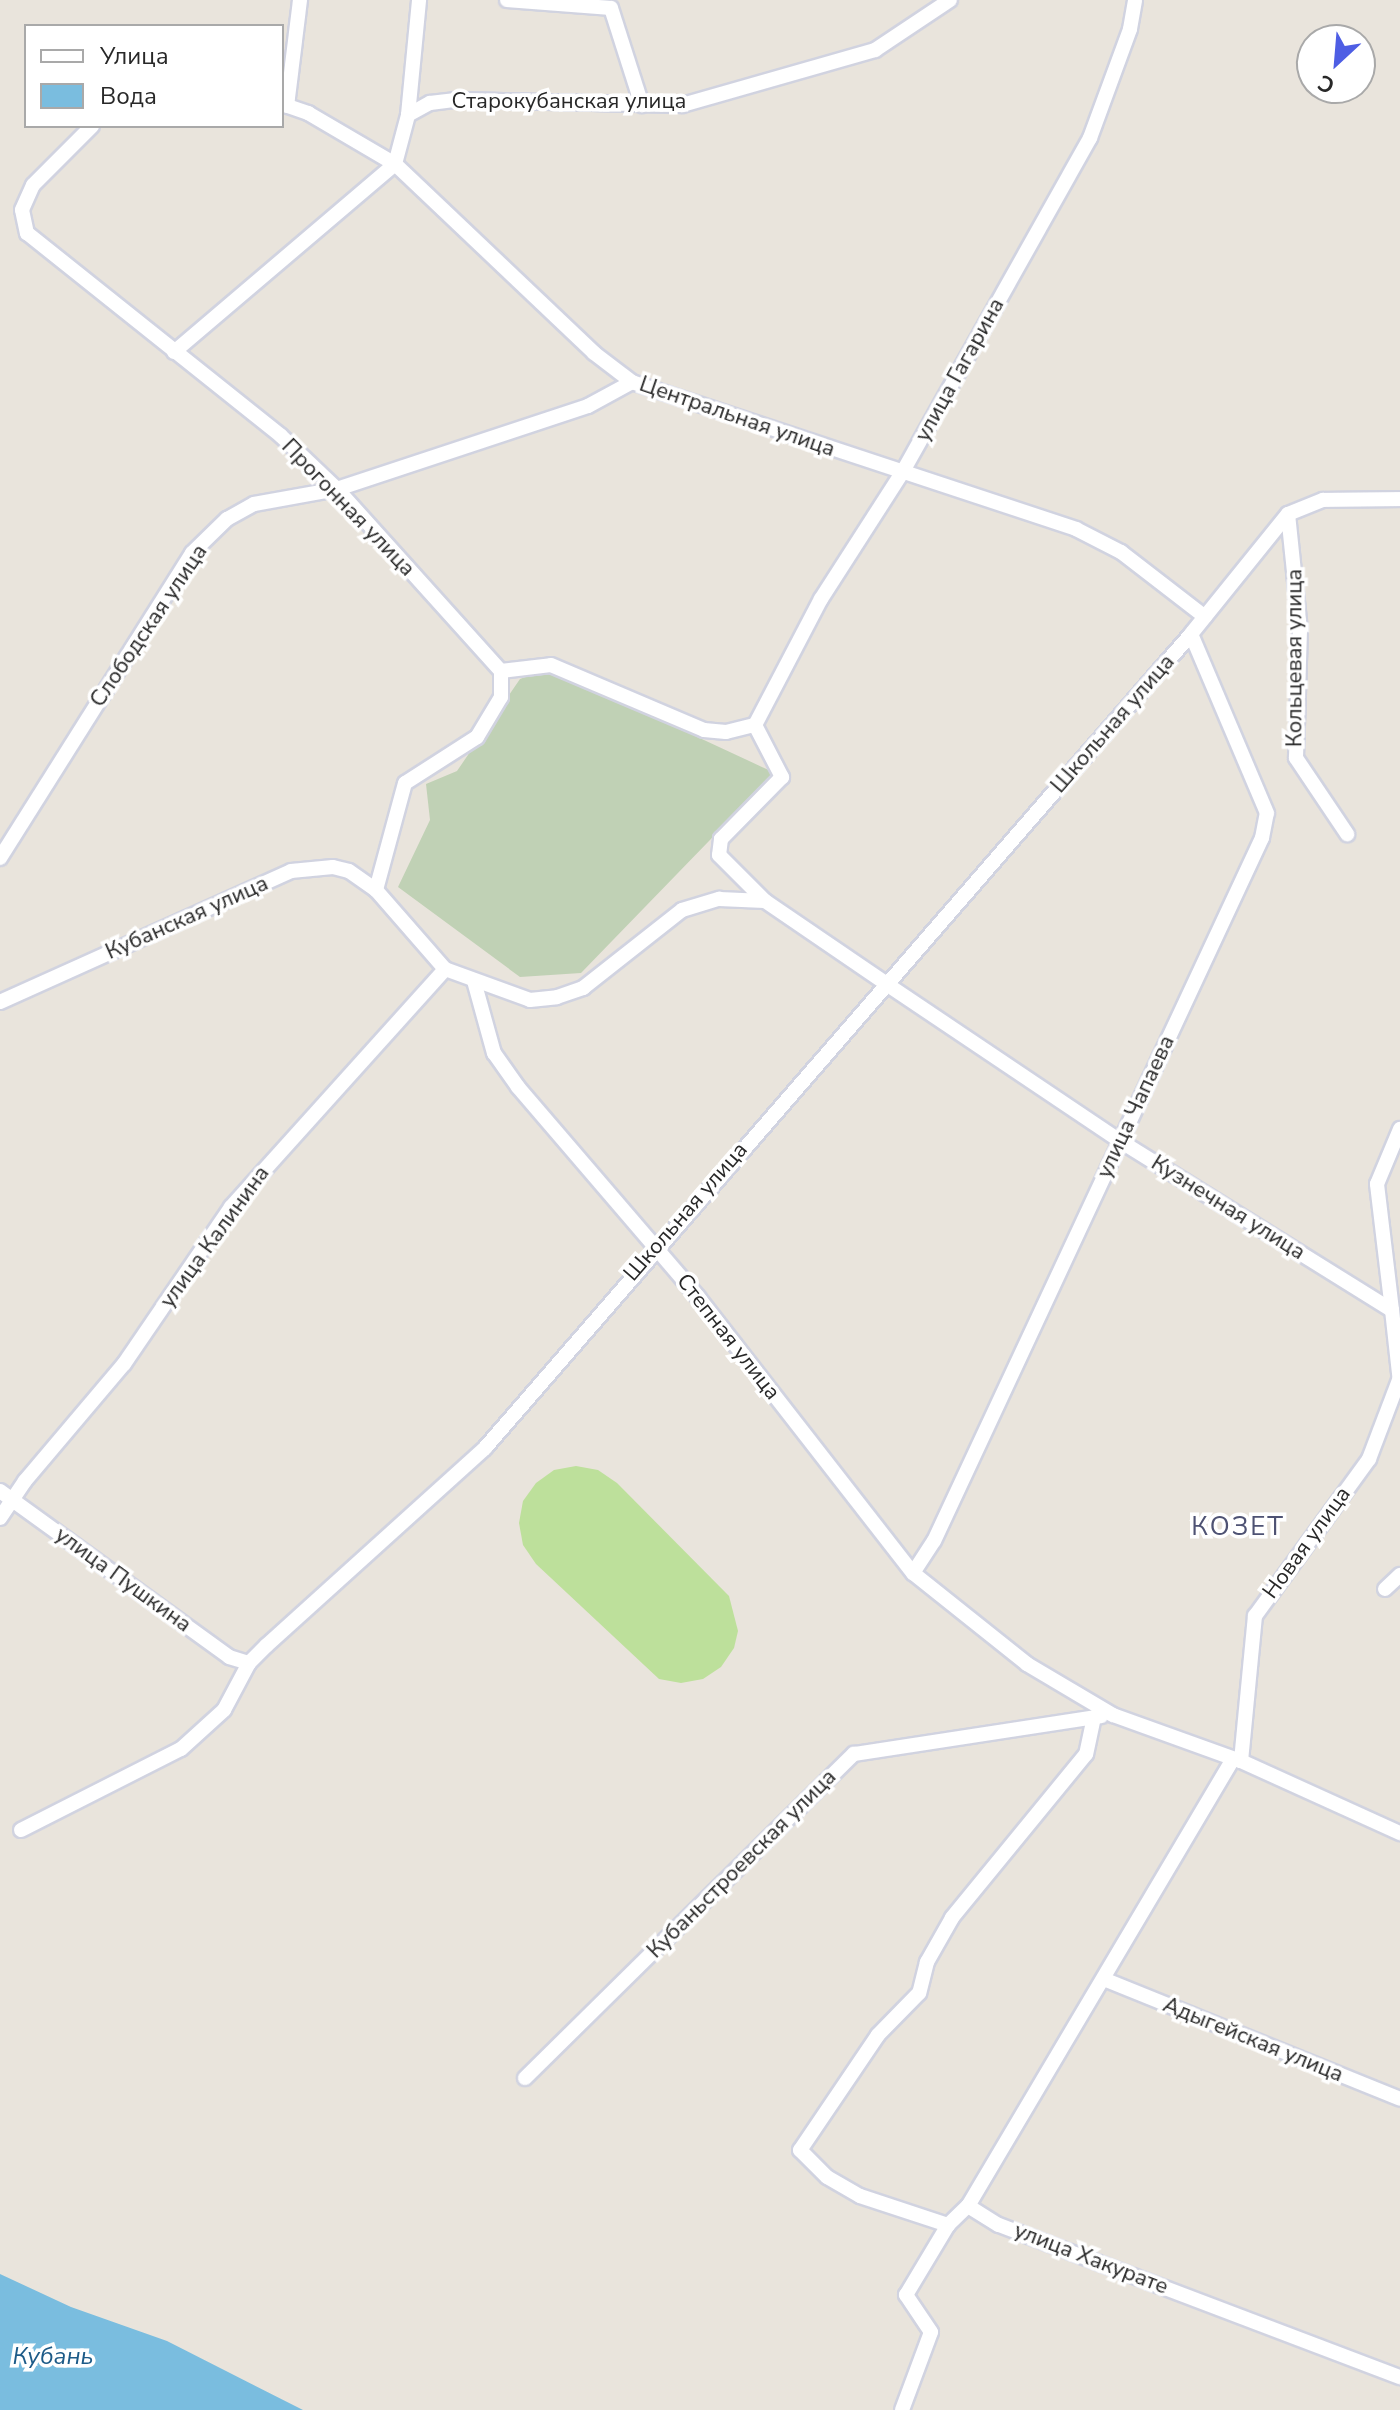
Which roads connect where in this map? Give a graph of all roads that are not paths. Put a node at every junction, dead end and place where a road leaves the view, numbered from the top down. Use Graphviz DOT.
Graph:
graph roads {
  1 [pos="300,0"];
  2 [pos="419,0"];
  3 [pos="507,0"];
  4 [pos="950,0"];
  5 [pos="1135,0"];
  6 [pos="609,4"];
  7 [pos="284,105"];
  8 [pos="642,105"];
  9 [pos="408,115"];
  10 [pos="90,128"];
  11 [pos="395,164"];
  12 [pos="174,352"];
  13 [pos="632,382"];
  14 [pos="902,473"];
  15 [pos="337,489"];
  16 [pos="1400,499"];
  17 [pos="1288,514"];
  18 [pos="1205,617"];
  19 [pos="1191,634"];
  20 [pos="501,671"];
  21 [pos="755,725"];
  22 [pos="1347,834"];
  23 [pos="0,858"];
  24 [pos="376,890"];
  25 [pos="765,901"];
  26 [pos="445,969"];
  27 [pos="474,981"];
  28 [pos="885,983"];
  29 [pos="0,1002"];
  30 [pos="1400,1129"];
  31 [pos="1120,1141"];
  32 [pos="656,1246"];
  33 [pos="1392,1310"];
  34 [pos="1399,1381"];
  35 [pos="6,1495"];
  36 [pos="0,1518"];
  37 [pos="913,1573"];
  38 [pos="1400,1575"];
  39 [pos="1385,1589"];
  40 [pos="249,1663"];
  41 [pos="1113,1715"];
  42 [pos="1094,1717"];
  43 [pos="1237,1760"];
  44 [pos="21,1830"];
  45 [pos="1400,1833"];
  46 [pos="1106,1980"];
  47 [pos="525,2078"];
  48 [pos="1400,2099"];
  49 [pos="968,2206"];
  50 [pos="948,2225"];
  51 [pos="1400,2377"];
  52 [pos="902,2410"];
  1 -- 7 [label="street"];
  2 -- 9 [label="street"];
  3 -- 6 [label="street"];
  4 -- 8 [label="street, Старокубанская улица"];
  5 -- 14 [label="street, улица Гагарина"];
  6 -- 8 [label="street"];
  7 -- 11 [label="street, Центральная улица"];
  8 -- 9 [label="street, Старокубанская улица"];
  9 -- 11 [label="street"];
  10 -- 12 [label="street, Прогонная улица"];
  11 -- 12 [label="street"];
  11 -- 13 [label="street, Центральная улица"];
  12 -- 15 [label="street, Прогонная улица"];
  13 -- 14 [label="street, Центральная улица"];
  13 -- 15 [label="street, Слободская улица"];
  14 -- 18 [label="street, Центральная улица"];
  14 -- 21 [label="street, улица Гагарина"];
  15 -- 20 [label="street, Прогонная улица"];
  15 -- 23 [label="street, Слободская улица"];
  16 -- 17 [label="street"];
  17 -- 18 [label="street, Школьная улица"];
  17 -- 22 [label="street, Кольцевая улица"];
  18 -- 19 [label="street, Школьная улица"];
  19 -- 28 [label="street, Школьная улица"];
  19 -- 31 [label="street, улица Чапаева"];
  20 -- 21 [label="street"];
  20 -- 24 [label="street"];
  21 -- 25 [label="street, Кузнечная улица"];
  24 -- 26 [label="street, Кубанская улица"];
  24 -- 29 [label="street, Кубанская улица"];
  25 -- 27 [label="street"];
  25 -- 28 [label="street, Кузнечная улица"];
  26 -- 27 [label="street"];
  26 -- 35 [label="street, улица Калинина"];
  27 -- 32 [label="street, Степная улица"];
  28 -- 31 [label="street, Кузнечная улица"];
  28 -- 32 [label="street, Школьная улица"];
  30 -- 33 [label="street"];
  31 -- 33 [label="street, Кузнечная улица"];
  31 -- 37 [label="street, улица Чапаева"];
  32 -- 37 [label="street, Степная улица"];
  32 -- 40 [label="street, Школьная улица"];
  33 -- 34 [label="street"];
  34 -- 43 [label="street, Новая улица"];
  35 -- 36 [label="street, улица Калинина"];
  35 -- 40 [label="street, улица Пушкина"];
  37 -- 41 [label="street, Степная улица"];
  38 -- 39 [label="street"];
  40 -- 44 [label="street, Школьная улица"];
  41 -- 42 [label="street, Кубаньстроевская улица"];
  41 -- 43 [label="street, Степная улица"];
  42 -- 47 [label="street, Кубаньстроевская улица"];
  42 -- 50 [label="street"];
  43 -- 45 [label="street"];
  43 -- 46 [label="street"];
  46 -- 48 [label="street, Адыгейская улица"];
  46 -- 49 [label="street"];
  49 -- 50 [label="street"];
  49 -- 51 [label="street, улица Хакурате"];
  50 -- 52 [label="street"];
}
